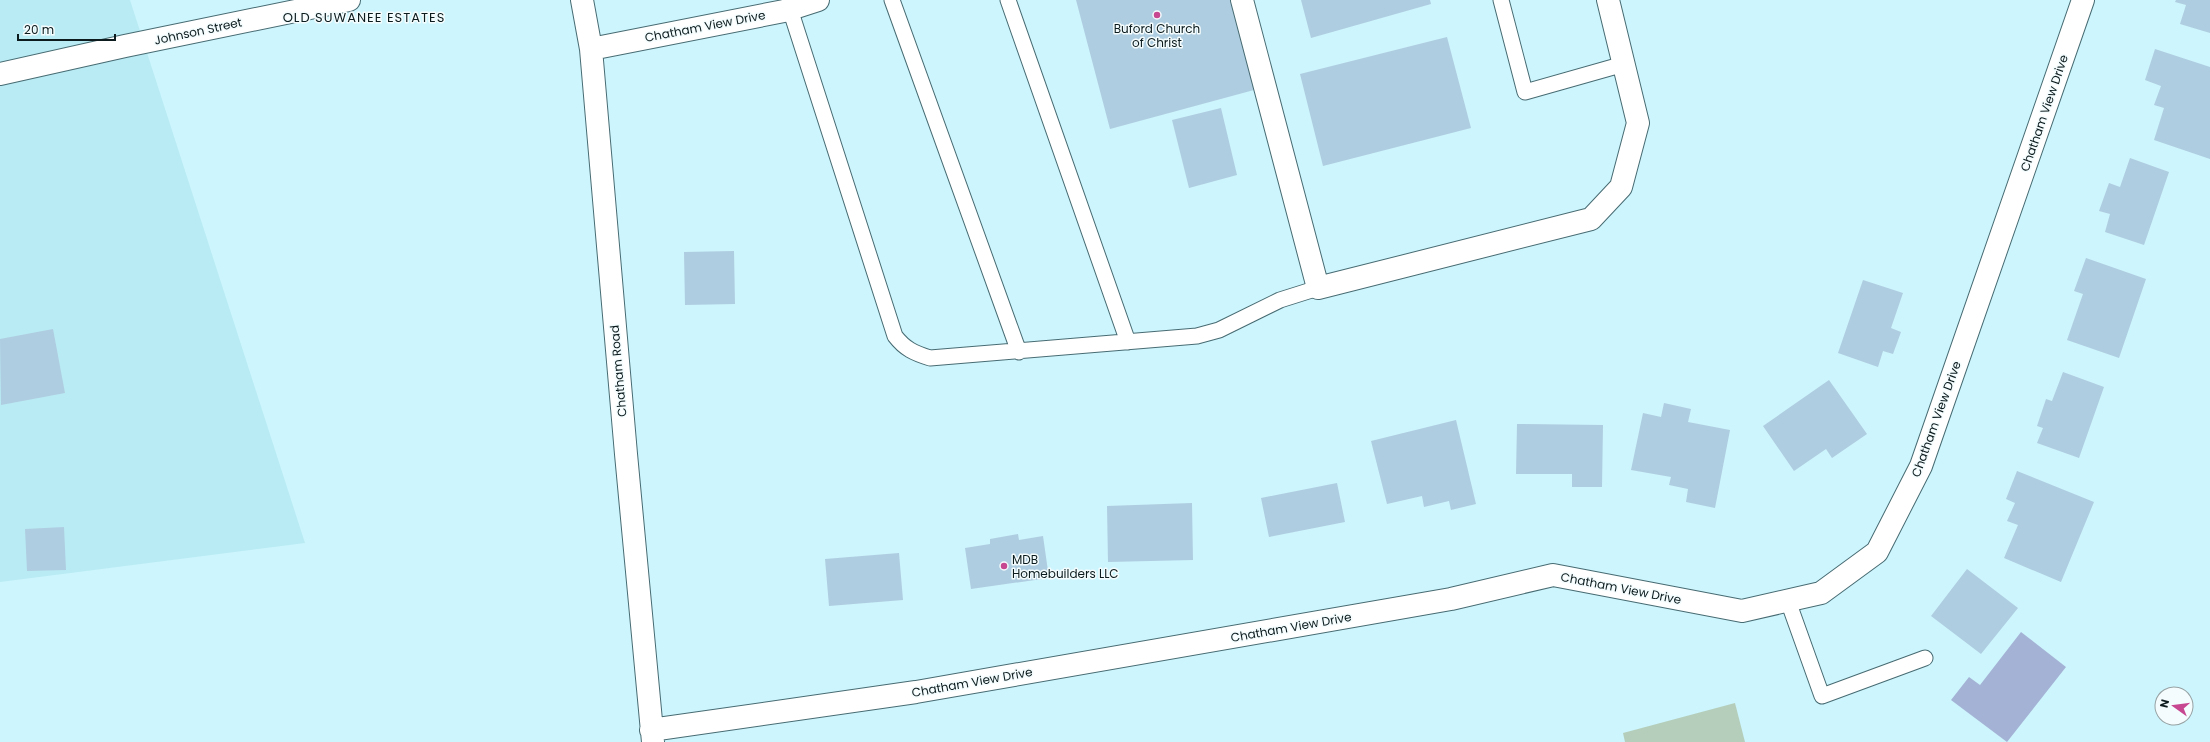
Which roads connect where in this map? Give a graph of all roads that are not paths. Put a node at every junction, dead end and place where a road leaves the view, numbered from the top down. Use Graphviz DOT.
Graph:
graph roads {
  1 [pos="349,0"];
  2 [pos="582,0"];
  3 [pos="818,0"];
  4 [pos="892,0"];
  5 [pos="1008,0"];
  6 [pos="1242,0"];
  7 [pos="1501,0"];
  8 [pos="1608,0"];
  9 [pos="2083,0"];
  10 [pos="790,9"];
  11 [pos="591,49"];
  12 [pos="1624,64"];
  13 [pos="0,74"];
  14 [pos="1318,288"];
  15 [pos="1128,342"];
  16 [pos="1019,352"];
  17 [pos="1788,601"];
  18 [pos="1925,658"];
  19 [pos="652,736"];
  1 -- 13 [label="street, Johnson Street"];
  2 -- 11 [label="street, Chatham Road"];
  3 -- 10 [label="street, Chatham View Drive"];
  4 -- 16 [label="lane"];
  5 -- 15 [label="lane"];
  6 -- 14 [label="street"];
  7 -- 12 [label="lane"];
  8 -- 12 [label="street"];
  9 -- 17 [label="street, Chatham View Drive"];
  10 -- 11 [label="street, Chatham View Drive"];
  10 -- 16 [label="lane"];
  11 -- 19 [label="street, Chatham Road"];
  12 -- 14 [label="street"];
  14 -- 15 [label="lane"];
  15 -- 16 [label="lane"];
  17 -- 18 [label="lane"];
  17 -- 19 [label="street, Chatham View Drive"];
}
